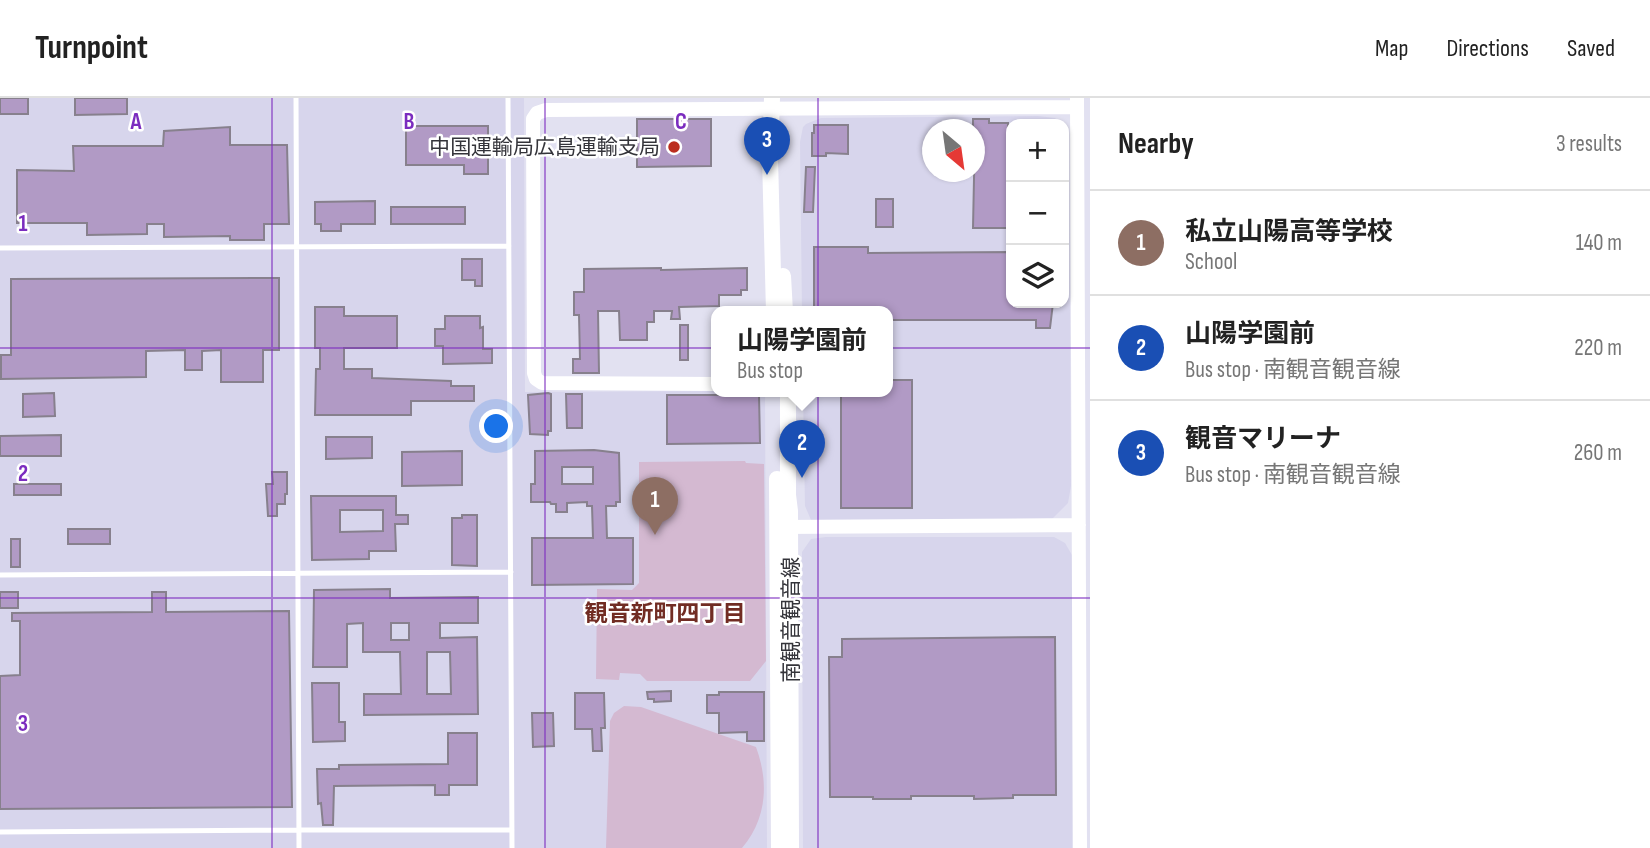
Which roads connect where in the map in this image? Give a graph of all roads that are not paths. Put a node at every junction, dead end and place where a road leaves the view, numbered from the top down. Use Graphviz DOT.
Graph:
graph roads {
  1 [pos="296,98"];
  2 [pos="508,98"];
  3 [pos="1077,103"];
  4 [pos="772,104"];
  5 [pos="296,246"];
  6 [pos="509,246"];
  7 [pos="0,248"];
  8 [pos="774,306"];
  9 [pos="785,306"];
  10 [pos="711,384"];
  11 [pos="777,397"];
  12 [pos="788,397"];
  13 [pos="1079,525"];
  14 [pos="784,526"];
  15 [pos="511,572"];
  16 [pos="298,573"];
  17 [pos="0,575"];
  18 [pos="299,830"];
  19 [pos="512,830"];
  20 [pos="0,832"];
  21 [pos="299,848"];
  22 [pos="512,848"];
  23 [pos="779,848"];
  24 [pos="791,848"];
  25 [pos="1080,848"];
  1 -- 5 [label="lane"];
  2 -- 6 [label="lane"];
  3 -- 4 [label="street"];
  3 -- 13 [label="street"];
  4 -- 8 [label="main road"];
  4 -- 9 [label="main road"];
  4 -- 10 [label="street"];
  5 -- 6 [label="lane"];
  5 -- 7 [label="lane"];
  5 -- 16 [label="lane"];
  6 -- 15 [label="lane"];
  11 -- 14 [label="main road, 南観音観音線"];
  12 -- 14 [label="main road, 南観音観音線"];
  13 -- 14 [label="street"];
  13 -- 25 [label="street"];
  14 -- 23 [label="main road, 南観音観音線"];
  14 -- 24 [label="main road, 南観音観音線"];
  15 -- 16 [label="lane"];
  15 -- 19 [label="lane"];
  16 -- 17 [label="lane"];
  16 -- 18 [label="lane"];
  18 -- 19 [label="lane"];
  18 -- 20 [label="lane"];
  18 -- 21 [label="lane"];
  19 -- 22 [label="lane"];
}
